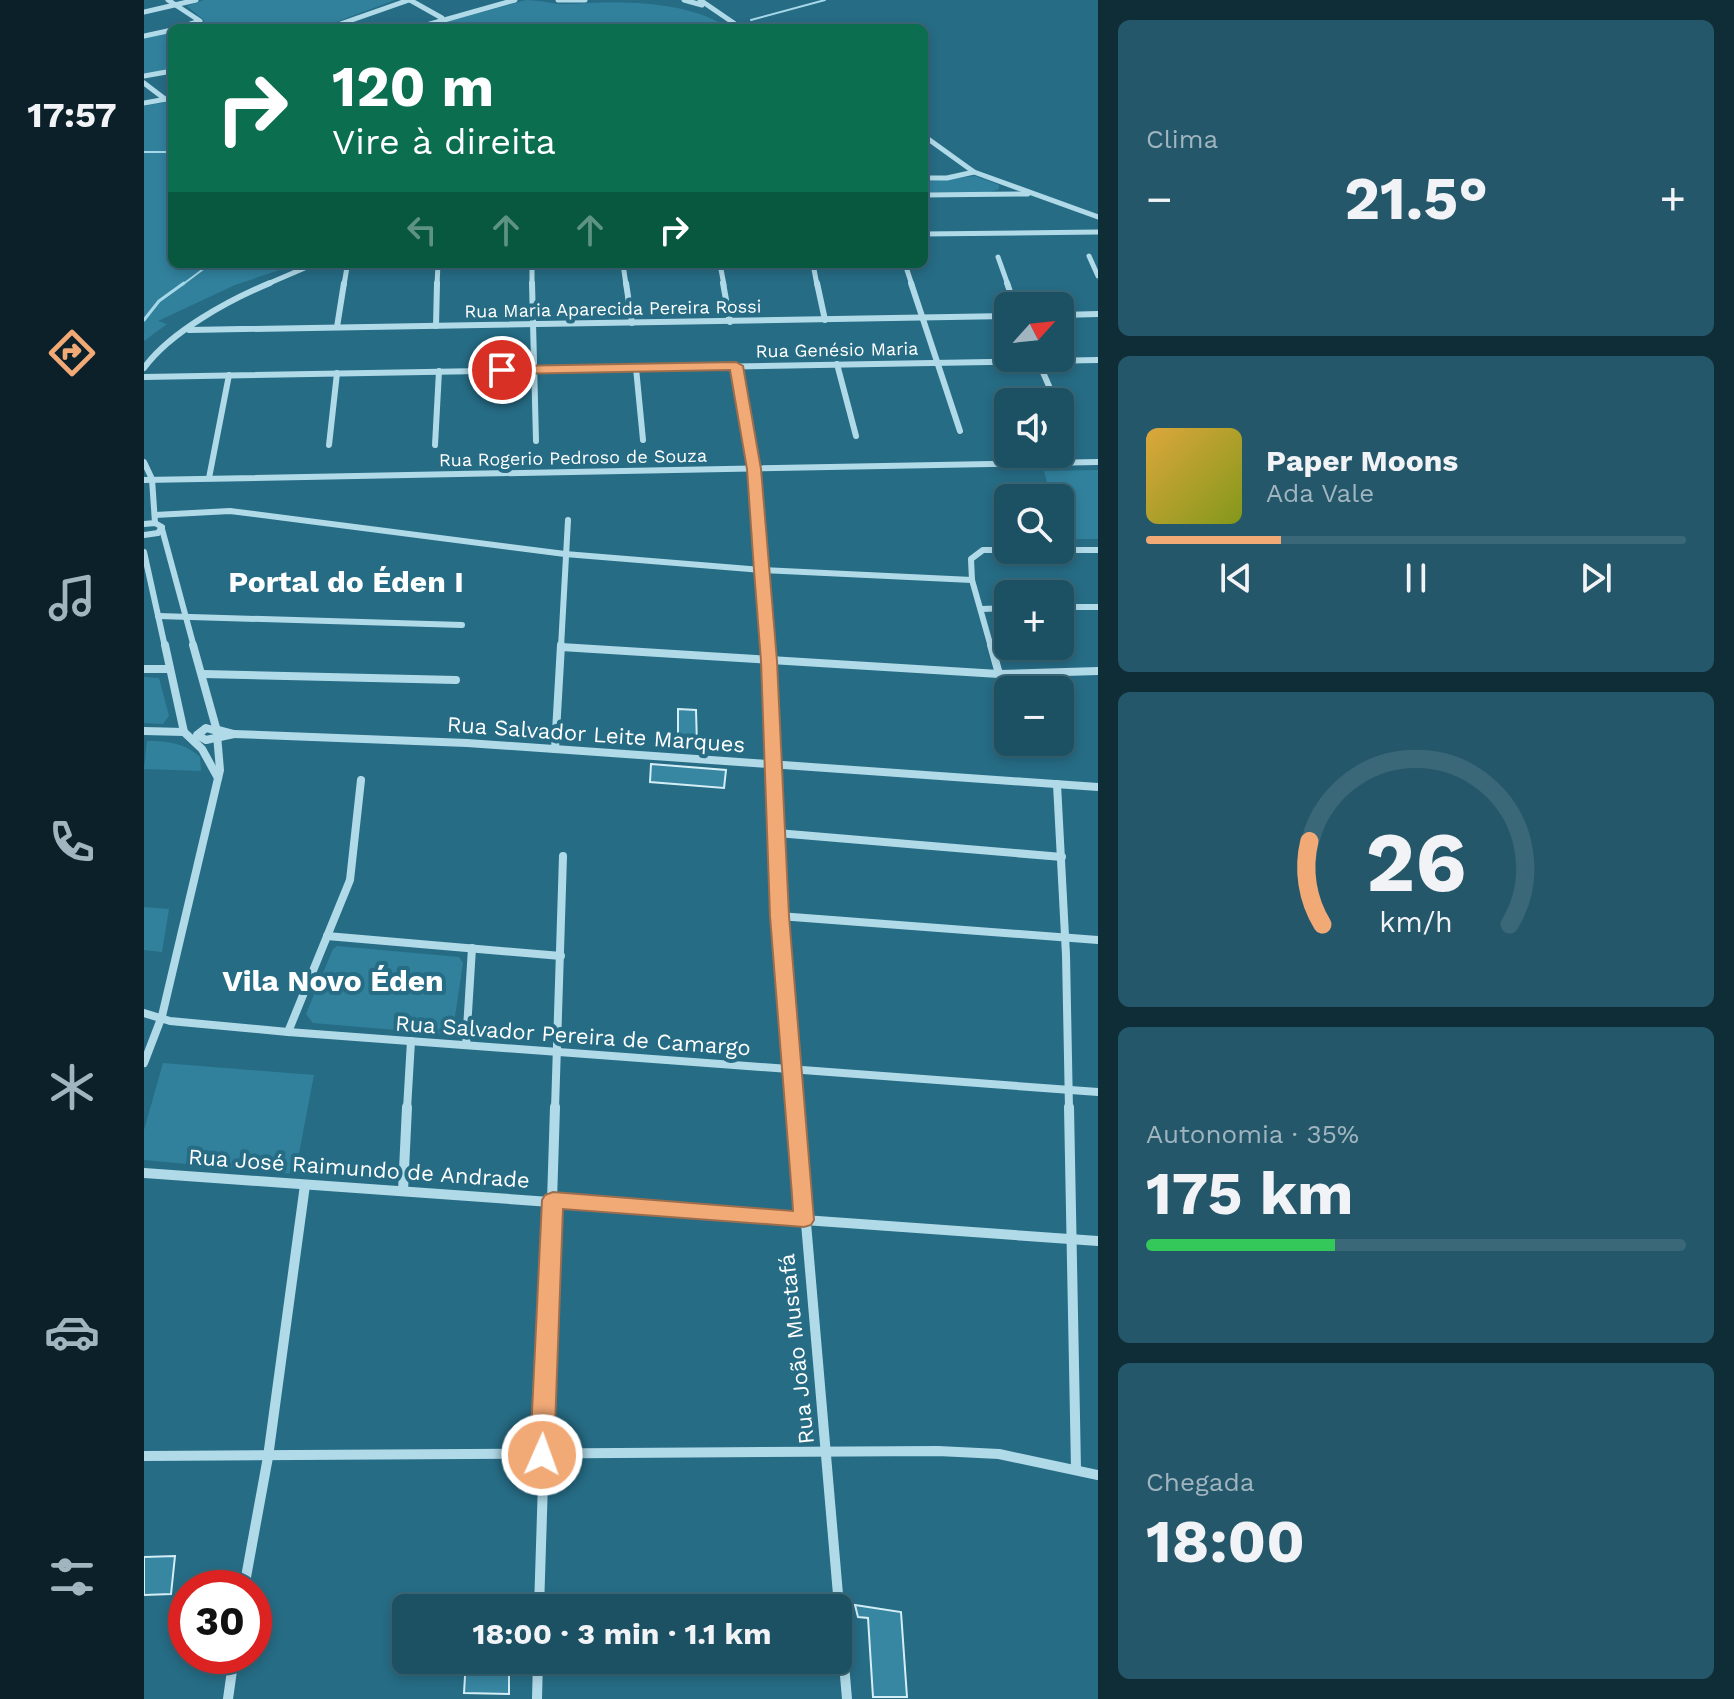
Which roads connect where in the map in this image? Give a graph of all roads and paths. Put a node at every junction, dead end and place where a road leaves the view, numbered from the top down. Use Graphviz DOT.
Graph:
graph roads {
  1 [pos="168,0"];
  2 [pos="196,0"];
  3 [pos="410,0"];
  4 [pos="515,0"];
  5 [pos="558,0"];
  6 [pos="585,0"];
  7 [pos="684,0"];
  8 [pos="700,0"];
  9 [pos="176,5"];
  10 [pos="714,7"];
  11 [pos="144,12"];
  12 [pos="442,18"];
  13 [pos="191,24"];
  14 [pos="341,24"];
  15 [pos="426,24"];
  16 [pos="736,24"];
  17 [pos="168,31"];
  18 [pos="144,36"];
  19 [pos="168,72"];
  20 [pos="144,76"];
  21 [pos="144,83"];
  22 [pos="168,98"];
  23 [pos="168,99"];
  24 [pos="144,103"];
  25 [pos="928,139"];
  26 [pos="974,172"];
  27 [pos="928,178"];
  28 [pos="1037,194"];
  29 [pos="928,195"];
  30 [pos="1098,217"];
  31 [pos="1098,231"];
  32 [pos="928,234"];
  33 [pos="1089,256"];
  34 [pos="998,257"];
  35 [pos="305,268"];
  36 [pos="347,268"];
  37 [pos="438,268"];
  38 [pos="532,268"];
  39 [pos="624,268"];
  40 [pos="721,268"];
  41 [pos="814,268"];
  42 [pos="906,268"];
  43 [pos="1098,276"];
  44 [pos="1010,292"];
  45 [pos="1098,314"];
  46 [pos="1074,315"];
  47 [pos="994,316"];
  48 [pos="924,318"];
  49 [pos="825,320"];
  50 [pos="730,322"];
  51 [pos="632,323"];
  52 [pos="198,325"];
  53 [pos="533,325"];
  54 [pos="436,326"];
  55 [pos="337,327"];
  56 [pos="189,330"];
  57 [pos="219,330"];
  58 [pos="1074,360"];
  59 [pos="1098,360"];
  60 [pos="994,362"];
  61 [pos="938,363"];
  62 [pos="837,364"];
  63 [pos="736,366"];
  64 [pos="144,368"];
  65 [pos="636,368"];
  66 [pos="534,370"];
  67 [pos="439,371"];
  68 [pos="337,373"];
  69 [pos="229,375"];
  70 [pos="144,377"];
  71 [pos="960,431"];
  72 [pos="856,436"];
  73 [pos="643,440"];
  74 [pos="536,441"];
  75 [pos="329,445"];
  76 [pos="435,445"];
  77 [pos="144,462"];
  78 [pos="1098,462"];
  79 [pos="754,469"];
  80 [pos="209,478"];
  81 [pos="148,480"];
  82 [pos="568,520"];
  83 [pos="158,523"];
  84 [pos="144,524"];
  85 [pos="144,535"];
  86 [pos="994,550"];
  87 [pos="1074,550"];
  88 [pos="1098,550"];
  89 [pos="144,552"];
  90 [pos="565,554"];
  91 [pos="762,570"];
  92 [pos="972,580"];
  93 [pos="147,582"];
  94 [pos="1074,607"];
  95 [pos="1098,607"];
  96 [pos="982,609"];
  97 [pos="994,609"];
  98 [pos="158,616"];
  99 [pos="188,616"];
  100 [pos="462,625"];
  101 [pos="561,647"];
  102 [pos="769,661"];
  103 [pos="144,669"];
  104 [pos="170,669"];
  105 [pos="1098,671"];
  106 [pos="203,674"];
  107 [pos="999,674"];
  108 [pos="456,680"];
  109 [pos="203,729"];
  110 [pos="144,731"];
  111 [pos="184,732"];
  112 [pos="216,733"];
  113 [pos="200,738"];
  114 [pos="555,749"];
  115 [pos="774,764"];
  116 [pos="218,778"];
  117 [pos="361,780"];
  118 [pos="1057,784"];
  119 [pos="1098,787"];
  120 [pos="777,833"];
  121 [pos="563,856"];
  122 [pos="1062,857"];
  123 [pos="779,916"];
  124 [pos="327,936"];
  125 [pos="1067,937"];
  126 [pos="1098,940"];
  127 [pos="472,948"];
  128 [pos="561,956"];
  129 [pos="144,1013"];
  130 [pos="162,1016"];
  131 [pos="288,1032"];
  132 [pos="411,1041"];
  133 [pos="466,1045"];
  134 [pos="558,1053"];
  135 [pos="144,1063"];
  136 [pos="795,1070"];
  137 [pos="1069,1090"];
  138 [pos="1098,1092"];
  139 [pos="144,1173"];
  140 [pos="305,1185"];
  141 [pos="403,1191"];
  142 [pos="553,1200"];
  143 [pos="804,1220"];
  144 [pos="1069,1239"];
  145 [pos="1098,1241"];
  146 [pos="826,1453"];
  147 [pos="542,1455"];
  148 [pos="144,1456"];
  149 [pos="268,1457"];
  150 [pos="1076,1469"];
  151 [pos="1098,1475"];
  152 [pos="247,1570"];
  153 [pos="539,1594"];
  154 [pos="231,1674"];
  155 [pos="538,1674"];
  156 [pos="228,1699"];
  157 [pos="537,1699"];
  158 [pos="847,1699"];
  1 -- 9 [label="street"];
  2 -- 9 [label="street"];
  3 -- 12 [label="street"];
  3 -- 14 [label="street"];
  4 -- 12 [label="street"];
  5 -- 6 [label="street"];
  7 -- 10 [label="street"];
  8 -- 10 [label="street"];
  9 -- 11 [label="street"];
  9 -- 13 [label="street"];
  10 -- 16 [label="street"];
  12 -- 15 [label="street"];
  17 -- 18 [label="street"];
  19 -- 20 [label="street"];
  21 -- 22 [label="street"];
  23 -- 24 [label="street"];
  25 -- 26 [label="street"];
  26 -- 27 [label="street"];
  26 -- 28 [label="street"];
  28 -- 29 [label="street"];
  28 -- 30 [label="street"];
  31 -- 32 [label="street"];
  33 -- 43 [label="street"];
  34 -- 44 [label="street"];
  35 -- 52 [label="street"];
  36 -- 55 [label="street"];
  37 -- 54 [label="street"];
  38 -- 53 [label="street"];
  39 -- 51 [label="street"];
  40 -- 50 [label="street"];
  41 -- 49 [label="street"];
  42 -- 48 [label="street"];
  45 -- 46 [label="street"];
  47 -- 48 [label="street, Rua Maria Aparecida Pereira Rossi"];
  48 -- 49 [label="street, Rua Maria Aparecida Pereira Rossi"];
  48 -- 61 [label="street"];
  49 -- 50 [label="street, Rua Maria Aparecida Pereira Rossi"];
  50 -- 51 [label="street, Rua Maria Aparecida Pereira Rossi"];
  51 -- 53 [label="street, Rua Maria Aparecida Pereira Rossi"];
  52 -- 56 [label="street"];
  52 -- 57 [label="street, Rua Maria Aparecida Pereira Rossi"];
  53 -- 54 [label="street, Rua Maria Aparecida Pereira Rossi"];
  53 -- 66 [label="street"];
  54 -- 55 [label="street, Rua Maria Aparecida Pereira Rossi"];
  55 -- 57 [label="street, Rua Maria Aparecida Pereira Rossi"];
  56 -- 57 [label="street, Rua Maria Aparecida Pereira Rossi"];
  56 -- 64 [label="street"];
  58 -- 59 [label="street, Rua Genésio Maria"];
  60 -- 61 [label="street, Rua Genésio Maria"];
  61 -- 62 [label="street, Rua Genésio Maria"];
  61 -- 71 [label="street"];
  62 -- 63 [label="street, Rua Genésio Maria"];
  62 -- 72 [label="street"];
  63 -- 65 [label="street, Rua Genésio Maria"];
  63 -- 79 [label="street, Rua João Mustafá"];
  65 -- 66 [label="street, Rua Genésio Maria"];
  65 -- 73 [label="street"];
  66 -- 67 [label="street, Rua Genésio Maria"];
  66 -- 74 [label="street"];
  67 -- 68 [label="street, Rua Genésio Maria"];
  67 -- 76 [label="street"];
  68 -- 69 [label="street, Rua Genésio Maria"];
  68 -- 75 [label="street"];
  69 -- 70 [label="street, Rua Genésio Maria"];
  69 -- 80 [label="street"];
  77 -- 81 [label="street"];
  78 -- 79 [label="street, Rua Rogerio Pedroso de Souza"];
  79 -- 80 [label="street, Rua Rogerio Pedroso de Souza"];
  79 -- 91 [label="street, Rua João Mustafá"];
  80 -- 81 [label="street, Rua Rogerio Pedroso de Souza"];
  81 -- 83 [label="street"];
  82 -- 90 [label="street"];
  83 -- 84 [label="street"];
  83 -- 85 [label="street"];
  83 -- 90 [label="street"];
  83 -- 99 [label="street"];
  86 -- 92 [label="street"];
  87 -- 88 [label="street"];
  89 -- 93 [label="street"];
  90 -- 91 [label="street"];
  90 -- 101 [label="street"];
  91 -- 92 [label="street"];
  91 -- 102 [label="street, Rua João Mustafá"];
  92 -- 96 [label="street"];
  93 -- 98 [label="street"];
  94 -- 95 [label="street"];
  96 -- 97 [label="street"];
  96 -- 107 [label="street"];
  98 -- 99 [label="street"];
  98 -- 104 [label="street"];
  99 -- 100 [label="street"];
  99 -- 106 [label="street"];
  101 -- 102 [label="street"];
  101 -- 114 [label="street"];
  102 -- 107 [label="street"];
  102 -- 115 [label="street, Rua João Mustafá"];
  103 -- 104 [label="street"];
  104 -- 111 [label="street"];
  105 -- 107 [label="street"];
  106 -- 108 [label="street"];
  106 -- 112 [label="street"];
  109 -- 111 [label="street"];
  109 -- 112 [label="street"];
  109 -- 113 [label="street"];
  110 -- 111 [label="street"];
  111 -- 113 [label="street"];
  111 -- 116 [label="street"];
  112 -- 113 [label="street"];
  112 -- 114 [label="street, Rua Salvador Leite Marques"];
  112 -- 116 [label="street"];
  114 -- 115 [label="street, Rua Salvador Leite Marques"];
  115 -- 118 [label="street, Rua Salvador Leite Marques"];
  115 -- 120 [label="street, Rua João Mustafá"];
  116 -- 130 [label="street"];
  117 -- 124 [label="street"];
  118 -- 119 [label="street, Rua Salvador Leite Marques"];
  118 -- 122 [label="street"];
  120 -- 122 [label="street"];
  120 -- 123 [label="street, Rua João Mustafá"];
  121 -- 128 [label="street"];
  122 -- 125 [label="street"];
  123 -- 125 [label="street"];
  123 -- 136 [label="street, Rua João Mustafá"];
  124 -- 127 [label="street"];
  124 -- 131 [label="street"];
  125 -- 126 [label="street"];
  125 -- 137 [label="street"];
  127 -- 128 [label="street"];
  127 -- 133 [label="street"];
  128 -- 134 [label="street"];
  129 -- 130 [label="street, Rua Salvador Pereira de Camargo"];
  130 -- 131 [label="street, Rua Salvador Pereira de Camargo"];
  130 -- 135 [label="street"];
  131 -- 132 [label="street, Rua Salvador Pereira de Camargo"];
  132 -- 133 [label="street, Rua Salvador Pereira de Camargo"];
  132 -- 141 [label="street"];
  133 -- 134 [label="street, Rua Salvador Pereira de Camargo"];
  134 -- 136 [label="street, Rua Salvador Pereira de Camargo"];
  134 -- 142 [label="street"];
  136 -- 137 [label="street, Rua Salvador Pereira de Camargo"];
  136 -- 143 [label="street, Rua João Mustafá"];
  137 -- 138 [label="street, Rua Salvador Pereira de Camargo"];
  137 -- 144 [label="street"];
  139 -- 140 [label="street, Rua José Raimundo de Andrade"];
  140 -- 141 [label="street, Rua José Raimundo de Andrade"];
  140 -- 149 [label="street"];
  141 -- 142 [label="street, Rua José Raimundo de Andrade"];
  142 -- 143 [label="street, Rua José Raimundo de Andrade"];
  142 -- 147 [label="street"];
  143 -- 144 [label="street, Rua José Raimundo de Andrade"];
  143 -- 146 [label="street, Rua João Mustafá"];
  144 -- 145 [label="street, Rua José Raimundo de Andrade"];
  144 -- 150 [label="street"];
  146 -- 147 [label="street"];
  146 -- 150 [label="street"];
  146 -- 158 [label="street, Rua João Mustafá"];
  147 -- 149 [label="street"];
  147 -- 153 [label="street"];
  148 -- 149 [label="street"];
  149 -- 152 [label="street"];
  150 -- 151 [label="street"];
  154 -- 156 [label="street"];
  155 -- 157 [label="street"];
}
